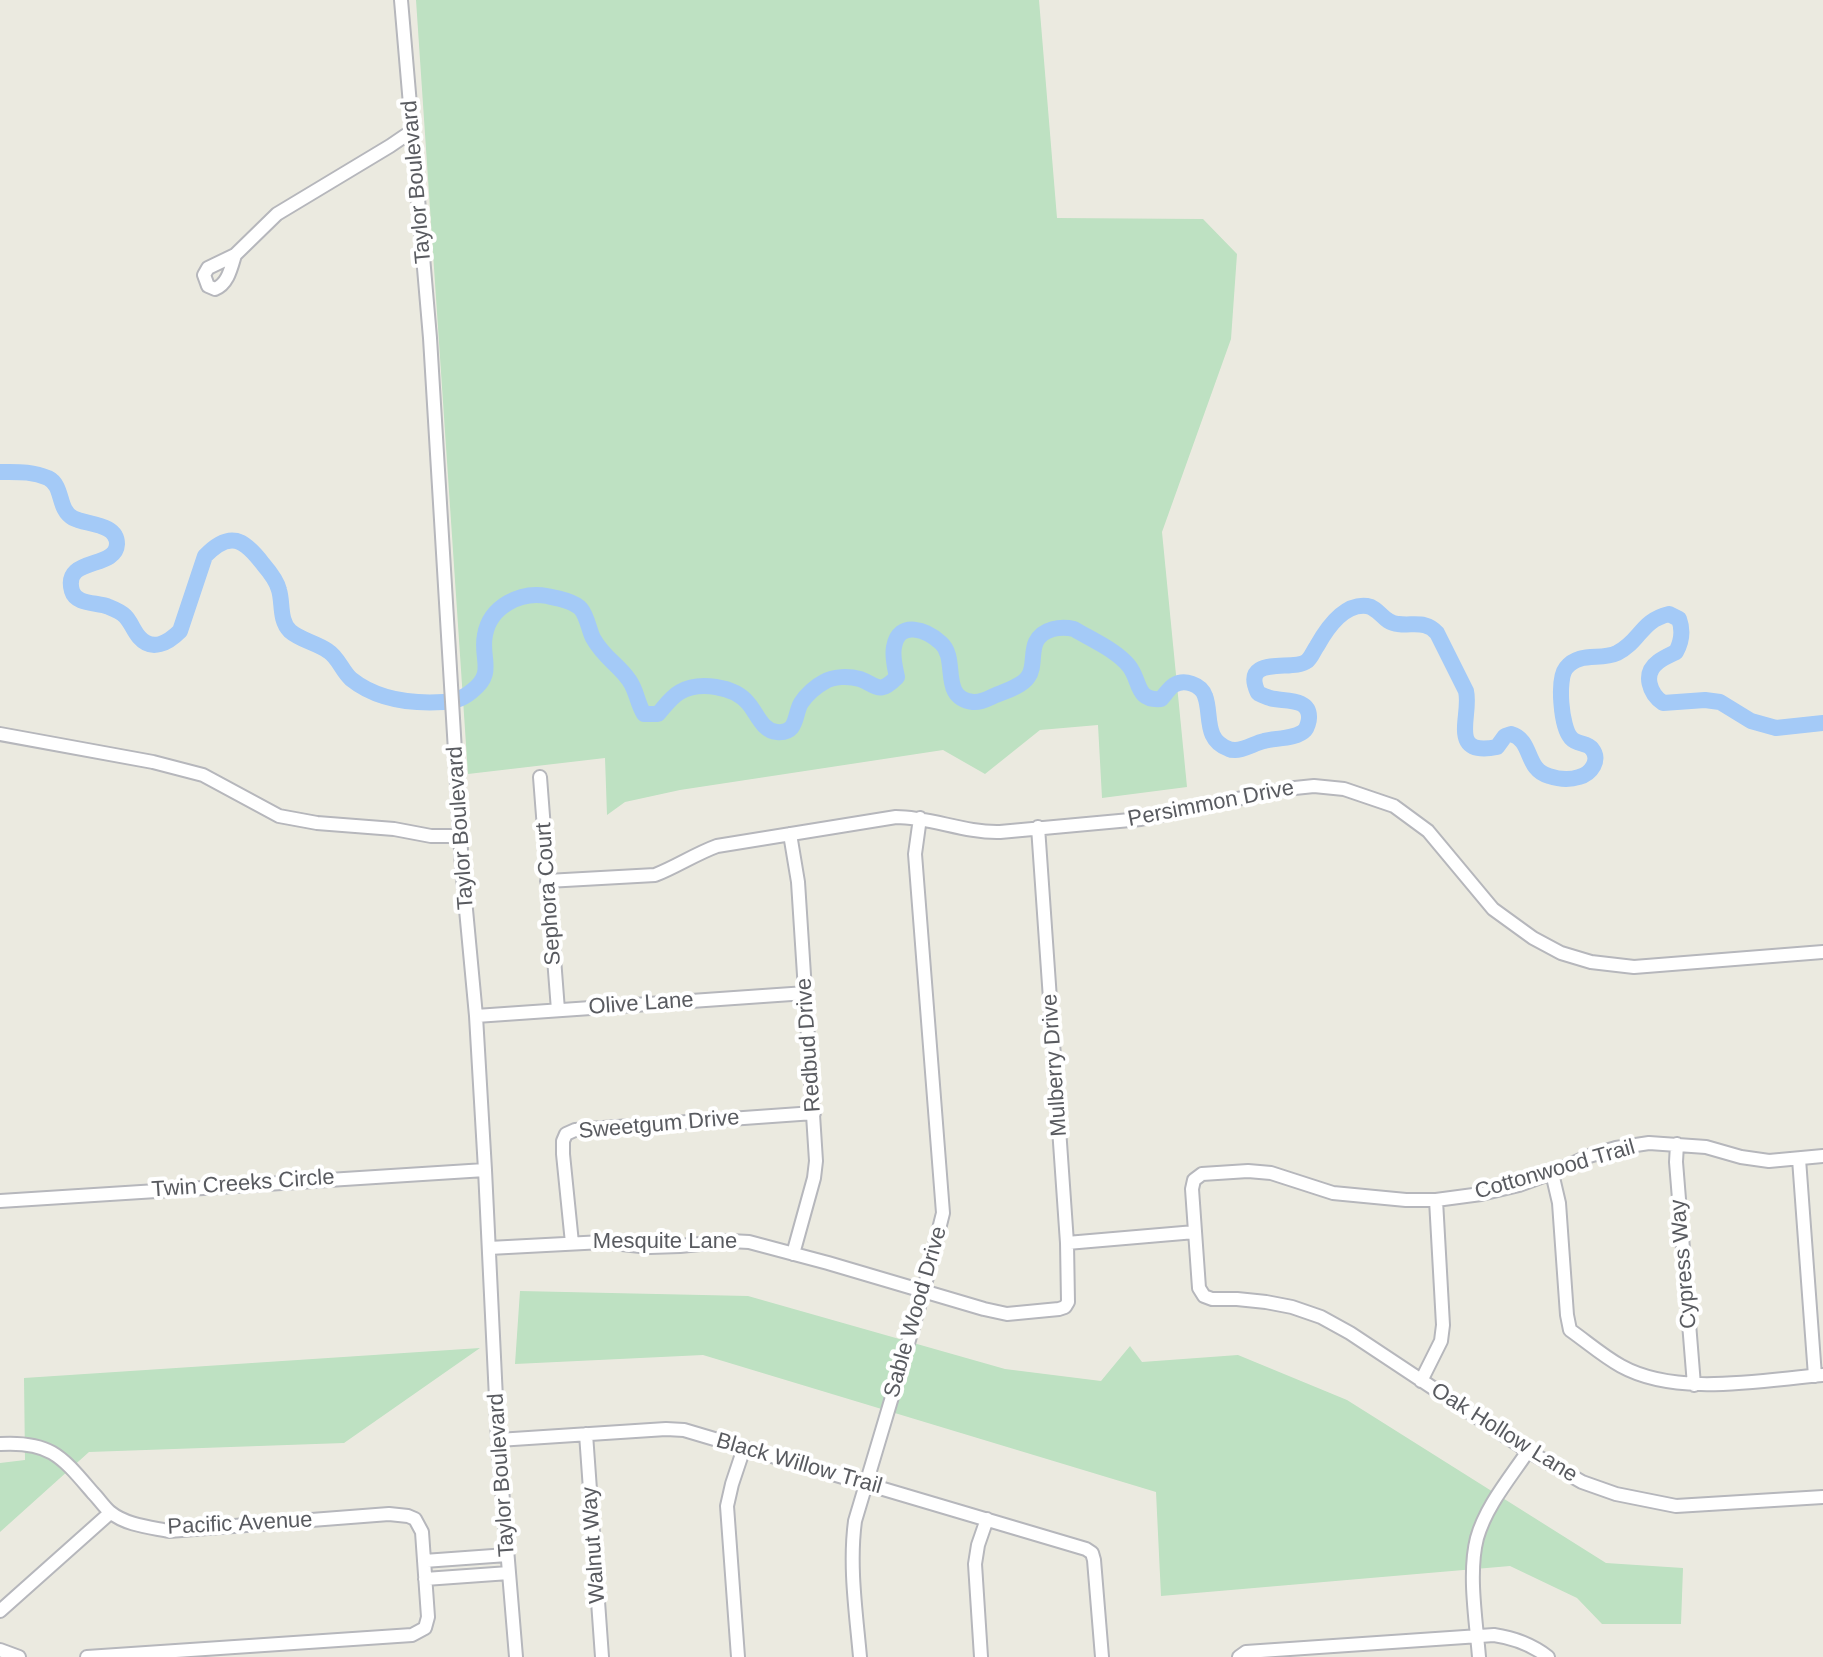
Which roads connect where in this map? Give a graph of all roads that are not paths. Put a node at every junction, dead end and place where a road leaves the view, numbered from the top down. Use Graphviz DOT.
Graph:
graph roads {
  1 [pos="401,0"];
  2 [pos="412,131"];
  3 [pos="235,255"];
  4 [pos="0,734"];
  5 [pos="540,777"];
  6 [pos="920,818"];
  7 [pos="1038,827"];
  8 [pos="790,834"];
  9 [pos="461,836"];
  10 [pos="547,881"];
  11 [pos="1823,952"];
  12 [pos="806,993"];
  13 [pos="558,1010"];
  14 [pos="476,1016"];
  15 [pos="814,1113"];
  16 [pos="1677,1144"];
  17 [pos="1823,1156"];
  18 [pos="1799,1159"];
  19 [pos="485,1170"];
  20 [pos="1552,1173"];
  21 [pos="1436,1200"];
  22 [pos="0,1201"];
  23 [pos="1195,1232"];
  24 [pos="572,1243"];
  25 [pos="1067,1243"];
  26 [pos="489,1248"];
  27 [pos="793,1254"];
  28 [pos="923,1293"];
  29 [pos="1068,1302"];
  30 [pos="1819,1376"];
  31 [pos="1421,1381"];
  32 [pos="1694,1385"];
  33 [pos="586,1434"];
  34 [pos="498,1440"];
  35 [pos="0,1444"];
  36 [pos="744,1448"];
  37 [pos="1528,1451"];
  38 [pos="867,1484"];
  39 [pos="1823,1497"];
  40 [pos="110,1513"];
  41 [pos="987,1519"];
  42 [pos="507,1555"];
  43 [pos="424,1561"];
  44 [pos="509,1573"];
  45 [pos="425,1579"];
  46 [pos="0,1611"];
  47 [pos="1477,1635"];
  48 [pos="0,1650"];
  49 [pos="1355,1651"];
  50 [pos="19,1657"];
  51 [pos="87,1657"];
  52 [pos="516,1657"];
  53 [pos="602,1657"];
  54 [pos="738,1657"];
  55 [pos="860,1657"];
  56 [pos="981,1657"];
  57 [pos="1102,1657"];
  58 [pos="1239,1657"];
  59 [pos="1479,1657"];
  60 [pos="1548,1657"];
  1 -- 2 [label="street, Taylor Boulevard"];
  2 -- 3 [label="street"];
  2 -- 9 [label="street, Taylor Boulevard"];
  4 -- 9 [label="street"];
  5 -- 10 [label="street, Sephora Court"];
  6 -- 7 [label="street, Persimmon Drive"];
  6 -- 8 [label="street, Persimmon Drive"];
  6 -- 28 [label="street, Sable Wood Drive"];
  7 -- 11 [label="street, Persimmon Drive"];
  7 -- 25 [label="street, Mulberry Drive"];
  8 -- 10 [label="street, Persimmon Drive"];
  8 -- 12 [label="street, Redbud Drive"];
  9 -- 14 [label="street, Taylor Boulevard"];
  10 -- 13 [label="street, Sephora Court"];
  12 -- 13 [label="street, Olive Lane"];
  12 -- 15 [label="street, Redbud Drive"];
  13 -- 14 [label="street, Olive Lane"];
  14 -- 19 [label="street, Taylor Boulevard"];
  15 -- 24 [label="street, Sweetgum Drive"];
  15 -- 27 [label="street, Redbud Drive"];
  16 -- 18 [label="street, Cottonwood Trail"];
  16 -- 20 [label="street, Cottonwood Trail"];
  16 -- 32 [label="street, Cypress Way"];
  17 -- 18 [label="street, Cottonwood Trail"];
  18 -- 30 [label="street"];
  19 -- 22 [label="street, Twin Creeks Circle"];
  19 -- 26 [label="street, Taylor Boulevard"];
  20 -- 21 [label="street, Cottonwood Trail"];
  20 -- 32 [label="street"];
  21 -- 23 [label="street, Cottonwood Trail"];
  21 -- 31 [label="street"];
  23 -- 25 [label="street"];
  23 -- 31 [label="street, Oak Hollow Lane"];
  24 -- 26 [label="street, Mesquite Lane"];
  24 -- 27 [label="street, Mesquite Lane"];
  25 -- 29 [label="street, Mulberry Drive"];
  26 -- 34 [label="street, Taylor Boulevard"];
  27 -- 28 [label="street, Mesquite Lane"];
  28 -- 29 [label="street, Mesquite Lane"];
  28 -- 38 [label="street, Sable Wood Drive"];
  30 -- 32 [label="street"];
  31 -- 37 [label="street, Oak Hollow Lane"];
  33 -- 34 [label="street, Black Willow Trail"];
  33 -- 36 [label="street, Black Willow Trail"];
  33 -- 53 [label="street, Walnut Way"];
  34 -- 42 [label="street, Taylor Boulevard"];
  35 -- 40 [label="street, Pacific Avenue"];
  36 -- 38 [label="street, Black Willow Trail"];
  36 -- 54 [label="street"];
  37 -- 39 [label="street, Oak Hollow Lane"];
  37 -- 47 [label="street"];
  38 -- 41 [label="street, Black Willow Trail"];
  38 -- 55 [label="street, Sable Wood Drive"];
  40 -- 43 [label="street, Pacific Avenue"];
  40 -- 46 [label="street"];
  41 -- 56 [label="street"];
  41 -- 57 [label="street, Black Willow Trail"];
  42 -- 43 [label="street"];
  42 -- 44 [label="street, Taylor Boulevard"];
  43 -- 45 [label="street"];
  44 -- 45 [label="street"];
  44 -- 52 [label="street, Taylor Boulevard"];
  45 -- 51 [label="street"];
  47 -- 49 [label="street"];
  47 -- 59 [label="street"];
  47 -- 60 [label="street"];
  48 -- 50 [label="street"];
  49 -- 58 [label="street"];
}
